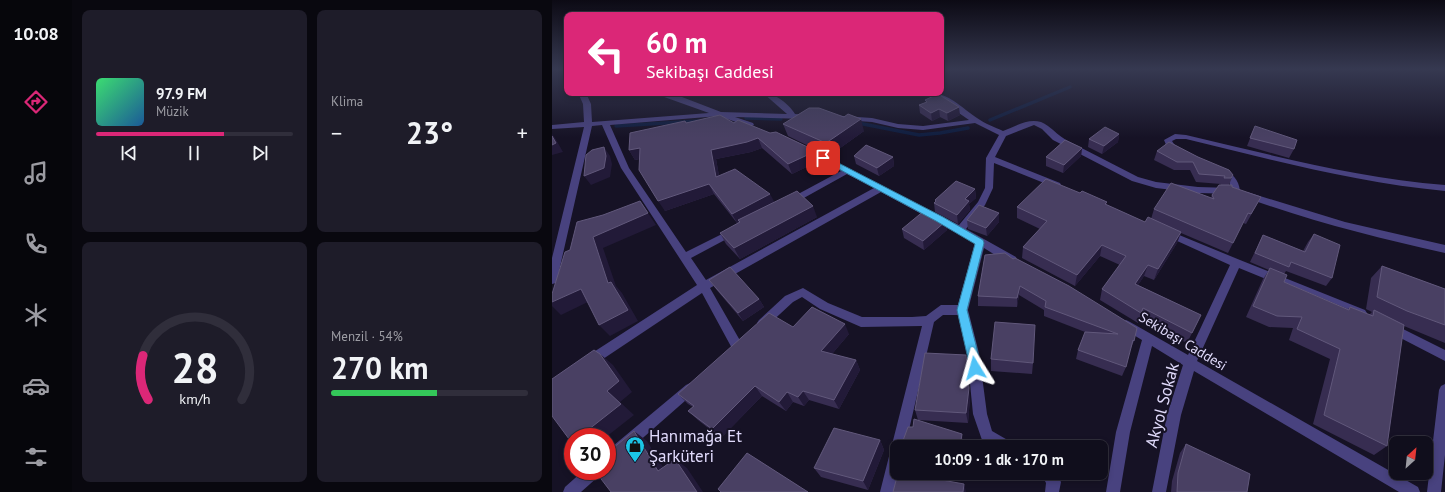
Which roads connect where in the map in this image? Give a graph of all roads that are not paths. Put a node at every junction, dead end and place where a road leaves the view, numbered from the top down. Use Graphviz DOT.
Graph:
graph roads {
  1 [pos="583,96"];
  2 [pos="668,96"];
  3 [pos="770,96"];
  4 [pos="940,96"];
  5 [pos="721,114"];
  6 [pos="792,116"];
  7 [pos="976,121"];
  8 [pos="605,122"];
  9 [pos="588,125"];
  10 [pos="552,127"];
  11 [pos="762,130"];
  12 [pos="1003,134"];
  13 [pos="796,145"];
  14 [pos="1189,155"];
  15 [pos="990,158"];
  16 [pos="1215,168"];
  17 [pos="847,171"];
  18 [pos="881,188"];
  19 [pos="1445,188"];
  20 [pos="1070,190"];
  21 [pos="1236,191"];
  22 [pos="782,206"];
  23 [pos="740,228"];
  24 [pos="960,230"];
  25 [pos="1160,230"];
  26 [pos="980,243"];
  27 [pos="1445,249"];
  28 [pos="685,257"];
  29 [pos="1236,263"];
  30 [pos="1019,264"];
  31 [pos="552,280"];
  32 [pos="704,286"];
  33 [pos="962,310"];
  34 [pos="1368,317"];
  35 [pos="1117,318"];
  36 [pos="929,320"];
  37 [pos="1382,324"];
  38 [pos="1148,338"];
  39 [pos="738,348"];
  40 [pos="1445,356"];
  41 [pos="726,358"];
  42 [pos="1190,363"];
  43 [pos="584,365"];
  44 [pos="696,384"];
  45 [pos="1445,390"];
  46 [pos="900,440"];
  47 [pos="995,440"];
  48 [pos="616,452"];
  49 [pos="584,480"];
  50 [pos="890,480"];
  51 [pos="1053,480"];
  52 [pos="570,492"];
  53 [pos="887,492"];
  54 [pos="1052,492"];
  55 [pos="1113,492"];
  56 [pos="1159,492"];
  57 [pos="1413,492"];
  58 [pos="1434,492"];
  1 -- 9 [label="street"];
  2 -- 5 [label="street"];
  3 -- 6 [label="street"];
  4 -- 7 [label="street"];
  5 -- 6 [label="street"];
  5 -- 8 [label="street"];
  5 -- 11 [label="street"];
  6 -- 7 [label="street"];
  7 -- 12 [label="street"];
  8 -- 9 [label="street"];
  8 -- 28 [label="street"];
  9 -- 10 [label="street"];
  9 -- 31 [label="street"];
  12 -- 15 [label="street"];
  12 -- 21 [label="street"];
  13 -- 17 [label="street"];
  14 -- 19 [label="street"];
  15 -- 20 [label="street"];
  15 -- 24 [label="street"];
  16 -- 21 [label="street"];
  17 -- 18 [label="street"];
  17 -- 22 [label="street"];
  18 -- 24 [label="street"];
  18 -- 32 [label="street"];
  21 -- 27 [label="street"];
  23 -- 28 [label="street"];
  24 -- 26 [label="street"];
  25 -- 29 [label="street"];
  26 -- 30 [label="street"];
  26 -- 33 [label="street"];
  28 -- 32 [label="street"];
  29 -- 34 [label="street"];
  29 -- 42 [label="street, Akyol Sokak"];
  32 -- 39 [label="street"];
  32 -- 43 [label="street"];
  33 -- 36 [label="street"];
  33 -- 47 [label="street"];
  35 -- 38 [label="street, Sekibaşı Caddesi"];
  36 -- 39 [label="street"];
  36 -- 46 [label="street"];
  37 -- 40 [label="street"];
  38 -- 42 [label="street, Sekibaşı Caddesi"];
  38 -- 55 [label="street"];
  39 -- 41 [label="street"];
  42 -- 56 [label="street, Akyol Sokak"];
  42 -- 57 [label="street, Sekibaşı Caddesi"];
  44 -- 48 [label="street"];
  45 -- 58 [label="street"];
  49 -- 52 [label="street"];
  50 -- 53 [label="street"];
  51 -- 54 [label="street"];
}
